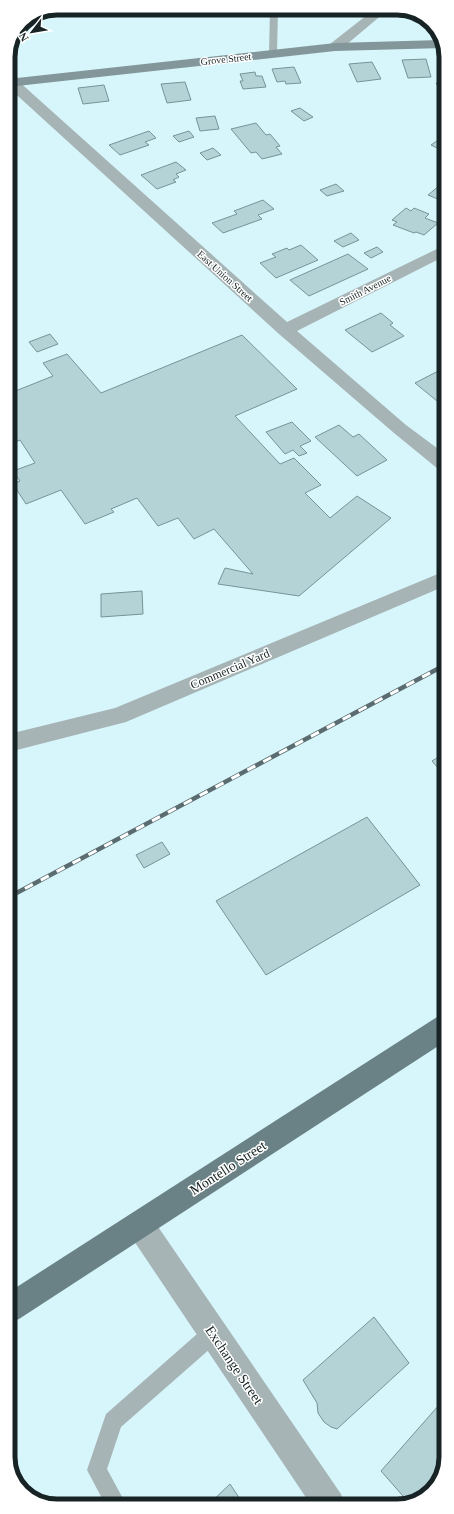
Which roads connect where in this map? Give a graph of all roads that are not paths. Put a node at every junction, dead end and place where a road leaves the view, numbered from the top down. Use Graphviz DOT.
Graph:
graph roads {
  1 [pos="274,15"];
  2 [pos="375,15"];
  3 [pos="437,44"];
  4 [pos="335,47"];
  5 [pos="273,54"];
  6 [pos="15,81"];
  7 [pos="15,87"];
  8 [pos="439,253"];
  9 [pos="285,330"];
  10 [pos="439,459"];
  11 [pos="439,581"];
  12 [pos="15,742"];
  13 [pos="439,1031"];
  14 [pos="140,1225"];
  15 [pos="15,1305"];
  16 [pos="212,1334"];
  17 [pos="113,1499"];
  18 [pos="326,1499"];
  1 -- 5 [label="lane"];
  2 -- 4 [label="street"];
  3 -- 4 [label="main road, Grove Street"];
  4 -- 5 [label="main road, Grove Street"];
  5 -- 6 [label="main road, Grove Street"];
  7 -- 9 [label="street, East Union Street"];
  8 -- 9 [label="street, Smith Avenue"];
  9 -- 10 [label="street, East Union Street"];
  11 -- 12 [label="street, Commercial Yard"];
  13 -- 14 [label="main road, Montello Street"];
  14 -- 15 [label="main road, Montello Street"];
  14 -- 16 [label="street, Exchange Street"];
  16 -- 17 [label="lane"];
  16 -- 18 [label="street, Exchange Street"];
}
